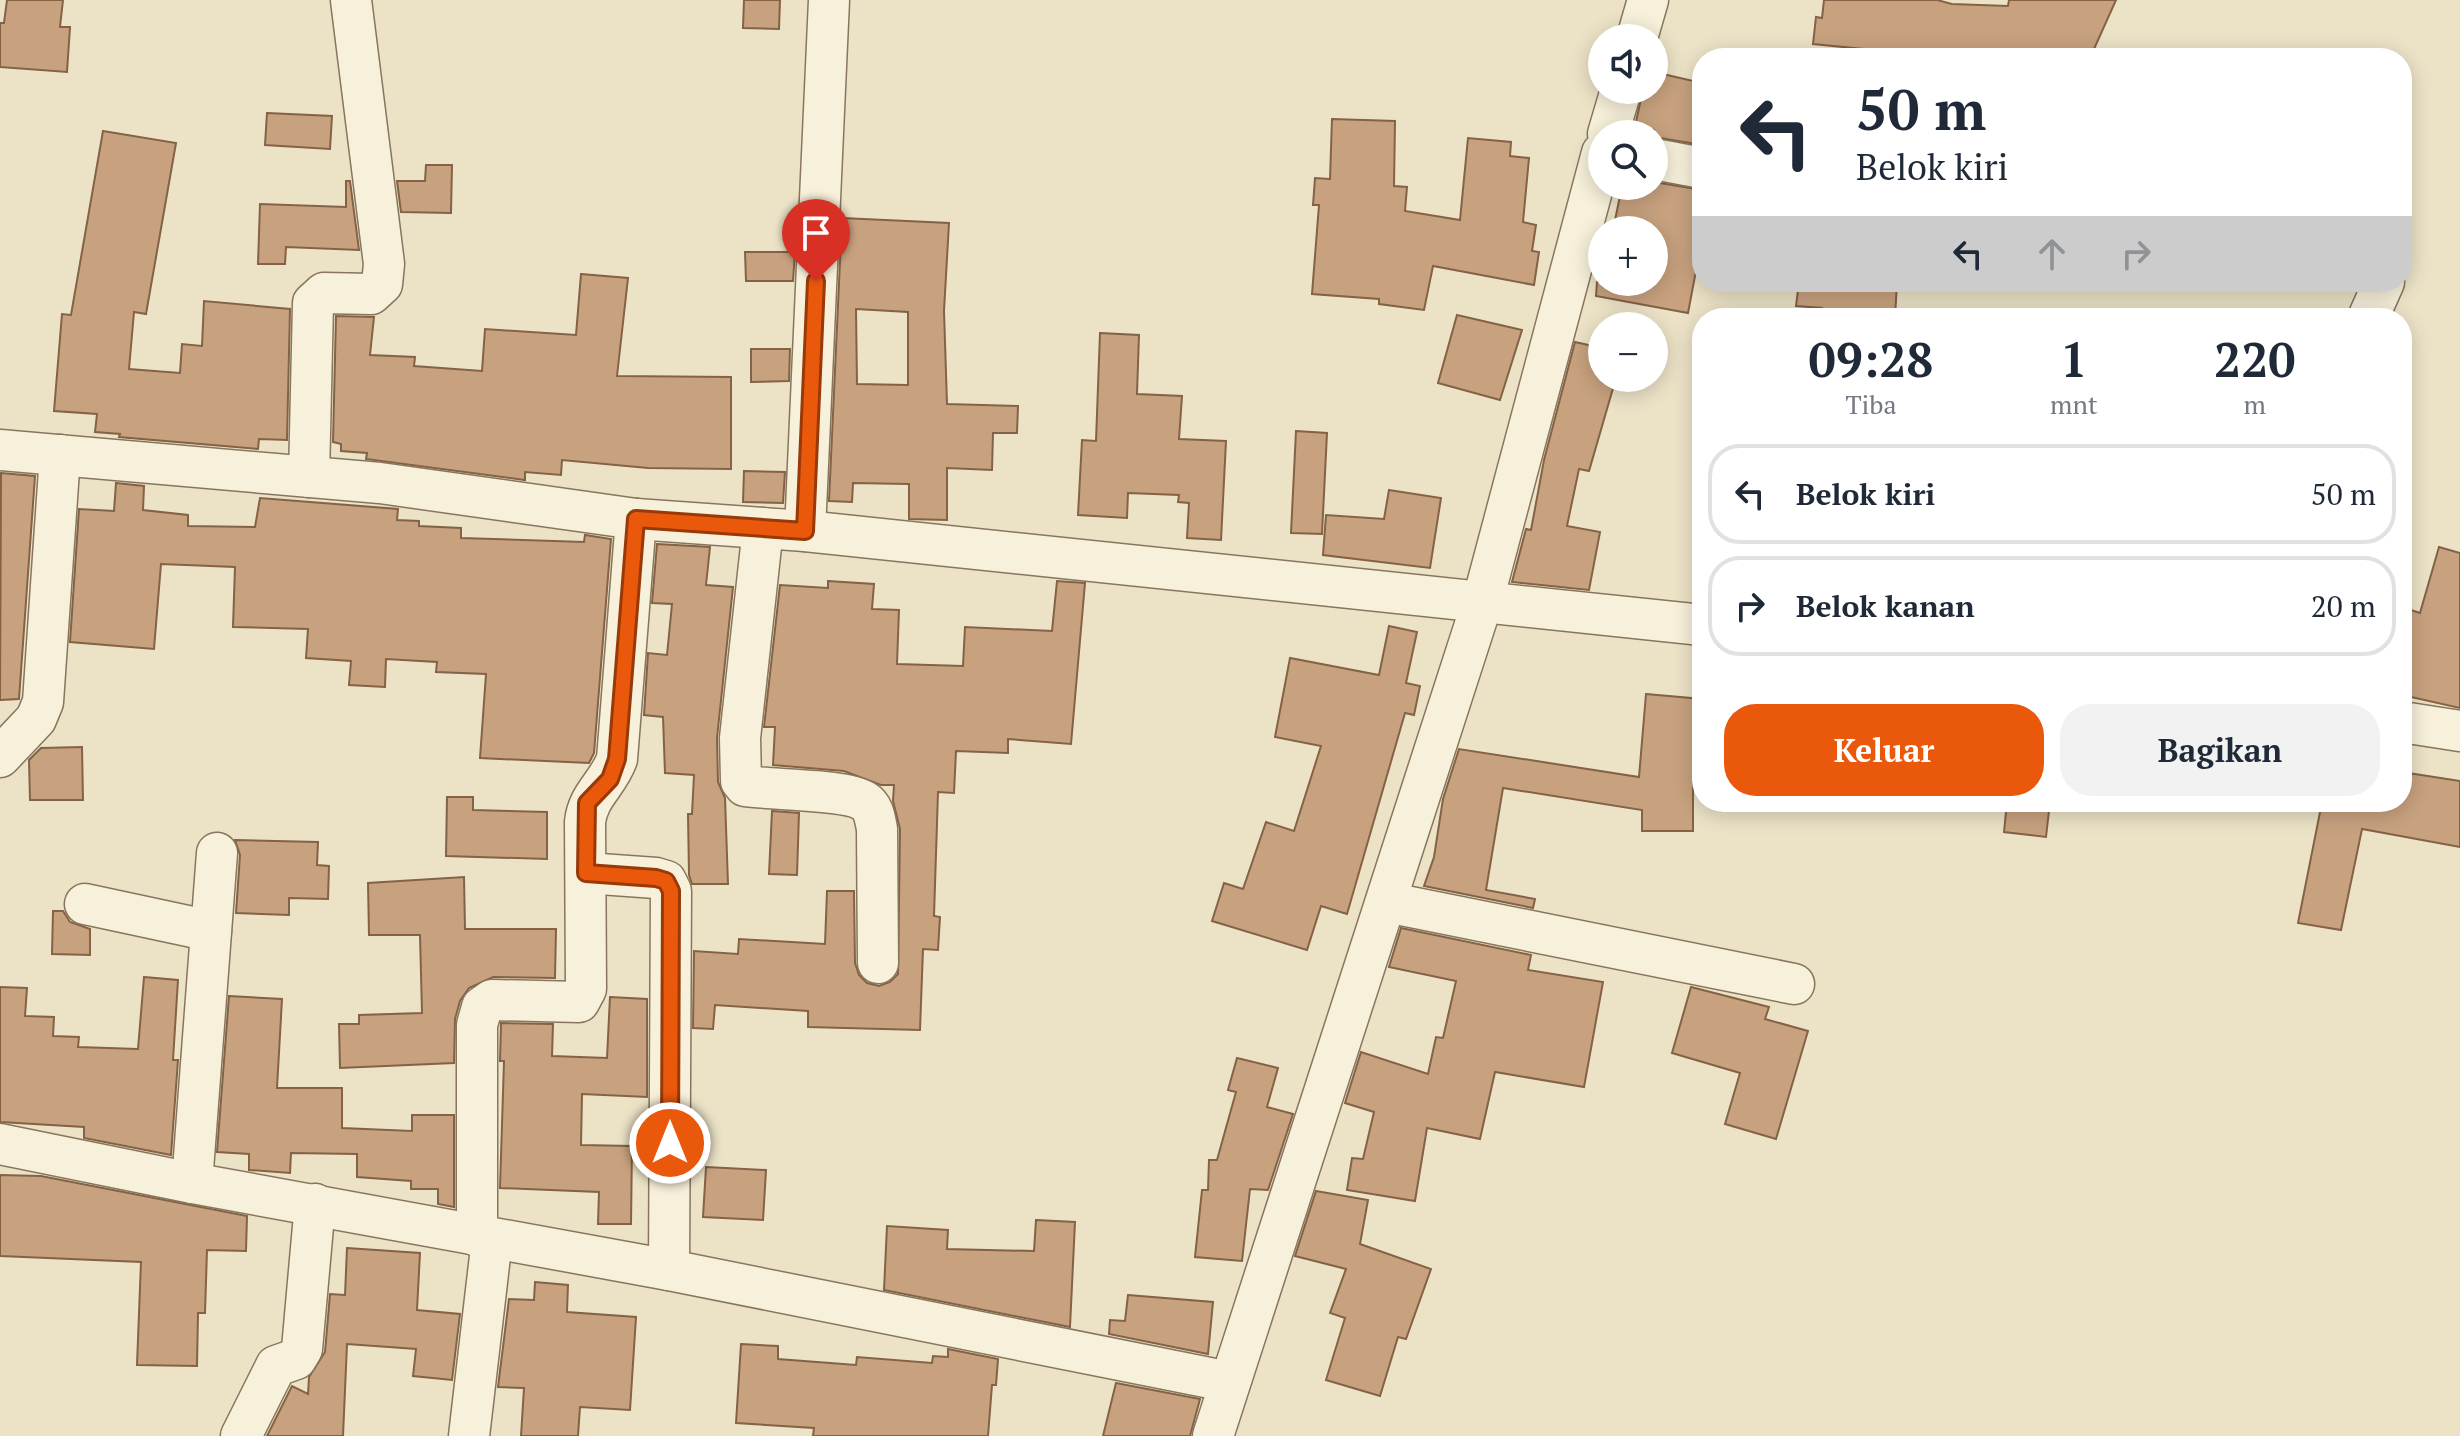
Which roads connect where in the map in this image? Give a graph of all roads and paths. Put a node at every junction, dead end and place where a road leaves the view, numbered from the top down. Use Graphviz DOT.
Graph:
graph roads {
  1 [pos="351,0"];
  2 [pos="829,0"];
  3 [pos="1648,0"];
  4 [pos="1641,24"];
  5 [pos="1668,162"];
  6 [pos="1692,166"];
  7 [pos="1589,200"];
  8 [pos="0,450"];
  9 [pos="60,455"];
  10 [pos="309,477"];
  11 [pos="636,519"];
  12 [pos="763,528"];
  13 [pos="805,531"];
  14 [pos="1483,600"];
  15 [pos="1692,624"];
  16 [pos="2412,724"];
  17 [pos="2460,731"];
  18 [pos="0,757"];
  19 [pos="217,853"];
  20 [pos="586,873"];
  21 [pos="1386,902"];
  22 [pos="85,904"];
  23 [pos="211,931"];
  24 [pos="878,963"];
  25 [pos="1794,984"];
  26 [pos="0,1144"];
  27 [pos="192,1183"];
  28 [pos="315,1204"];
  29 [pos="484,1238"];
  30 [pos="669,1270"];
  31 [pos="1230,1382"];
  32 [pos="241,1436"];
  33 [pos="469,1436"];
  34 [pos="1213,1436"];
  1 -- 10 [label="street"];
  2 -- 13 [label="street"];
  3 -- 4 [label="street"];
  5 -- 6 [label="street"];
  7 -- 14 [label="street"];
  8 -- 9 [label="street"];
  9 -- 10 [label="street"];
  9 -- 18 [label="street"];
  10 -- 11 [label="street"];
  11 -- 12 [label="street"];
  11 -- 20 [label="street"];
  12 -- 13 [label="street"];
  12 -- 24 [label="street"];
  13 -- 14 [label="street"];
  14 -- 15 [label="street"];
  14 -- 21 [label="street"];
  16 -- 17 [label="street"];
  19 -- 23 [label="street"];
  20 -- 29 [label="street"];
  20 -- 30 [label="street"];
  21 -- 25 [label="street"];
  21 -- 31 [label="street"];
  22 -- 23 [label="street"];
  23 -- 27 [label="street"];
  26 -- 27 [label="street"];
  27 -- 28 [label="street"];
  28 -- 29 [label="street"];
  28 -- 32 [label="street"];
  29 -- 30 [label="street"];
  29 -- 33 [label="street"];
  30 -- 31 [label="street"];
  31 -- 34 [label="street"];
}
